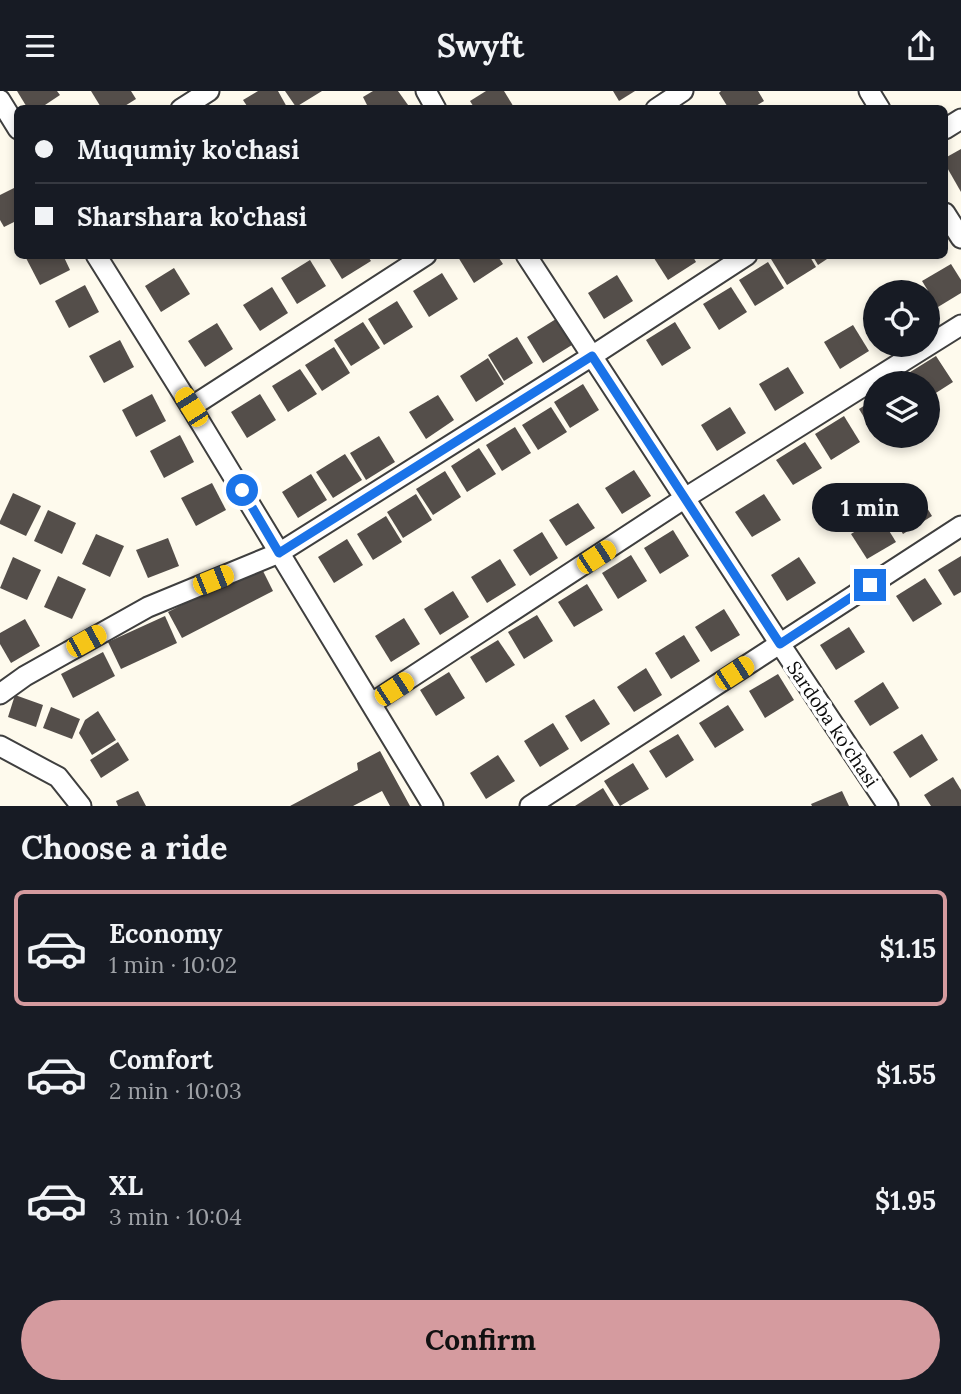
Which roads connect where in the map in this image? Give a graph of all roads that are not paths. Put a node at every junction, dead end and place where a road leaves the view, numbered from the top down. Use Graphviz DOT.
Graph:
graph roads {
  1 [pos="209,91"];
  2 [pos="683,91"];
  3 [pos="0,100"];
  4 [pos="187,105"];
  5 [pos="662,105"];
  6 [pos="14,123"];
  7 [pos="948,218"];
  8 [pos="961,238"];
  9 [pos="98,259"];
  10 [pos="420,259"];
  11 [pos="529,259"];
  12 [pos="741,259"];
  13 [pos="961,325"];
  14 [pos="592,356"];
  15 [pos="191,407"];
  16 [pos="685,498"];
  17 [pos="961,526"];
  18 [pos="279,553"];
  19 [pos="780,644"];
  20 [pos="0,694"];
  21 [pos="372,703"];
  22 [pos="0,745"];
  23 [pos="81,806"];
  24 [pos="433,806"];
  25 [pos="530,806"];
  26 [pos="888,806"];
  1 -- 4 [label="street"];
  2 -- 5 [label="street"];
  3 -- 6 [label="street"];
  7 -- 8 [label="street"];
  9 -- 15 [label="street"];
  10 -- 15 [label="street"];
  11 -- 14 [label="street, Sardoba ko'chasi"];
  12 -- 14 [label="street"];
  13 -- 16 [label="street"];
  14 -- 16 [label="street, Sardoba ko'chasi"];
  14 -- 18 [label="street"];
  15 -- 18 [label="street"];
  16 -- 19 [label="street, Sardoba ko'chasi"];
  16 -- 21 [label="street"];
  17 -- 19 [label="street"];
  18 -- 20 [label="street"];
  18 -- 21 [label="street"];
  19 -- 25 [label="street"];
  19 -- 26 [label="street, Sardoba ko'chasi"];
  21 -- 24 [label="street"];
  22 -- 23 [label="street"];
}
